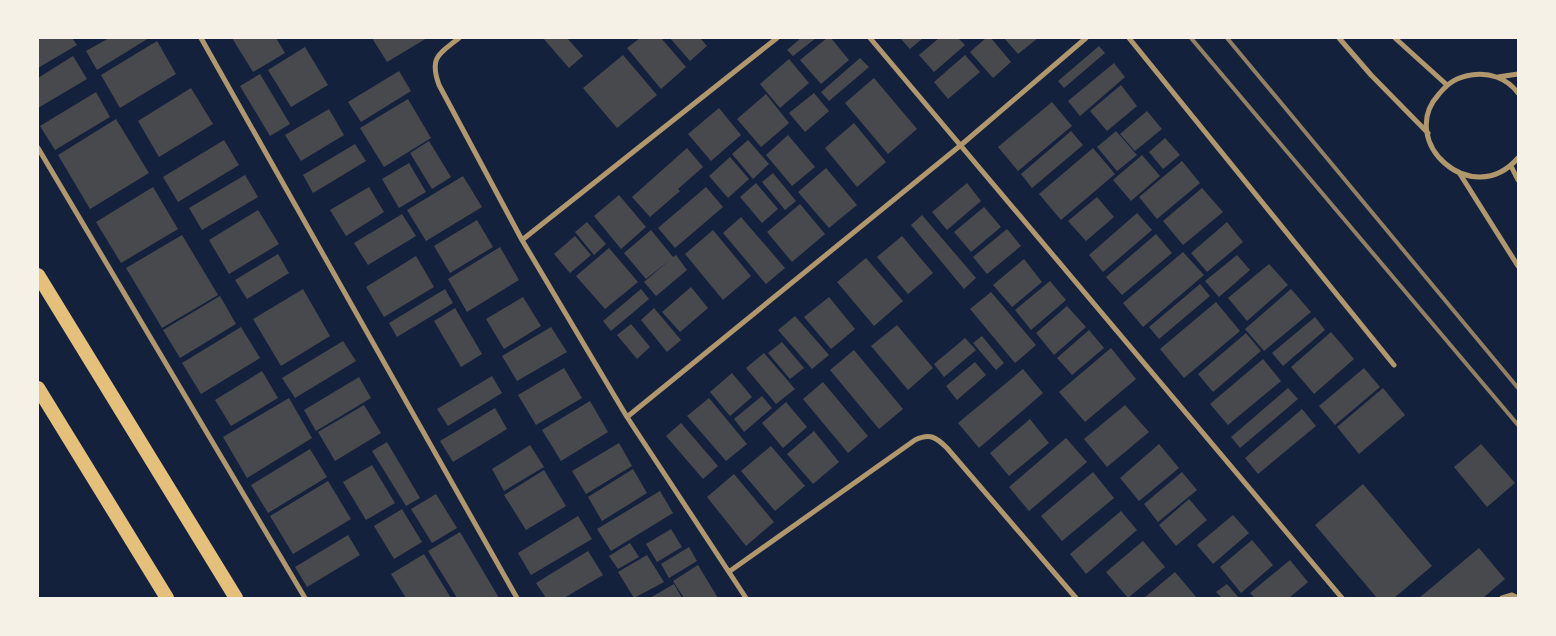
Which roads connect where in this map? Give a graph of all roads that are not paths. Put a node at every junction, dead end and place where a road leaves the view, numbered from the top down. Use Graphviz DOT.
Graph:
graph roads {
  1 [pos="201,38"];
  2 [pos="459,38"];
  3 [pos="777,38"];
  4 [pos="870,38"];
  5 [pos="1086,38"];
  6 [pos="1129,38"];
  7 [pos="1338,38"];
  8 [pos="1395,38"];
  9 [pos="1518,74"];
  10 [pos="1498,77"];
  11 [pos="1447,85"];
  12 [pos="1518,93"];
  13 [pos="1428,133"];
  14 [pos="961,145"];
  15 [pos="38,148"];
  16 [pos="1518,158"];
  17 [pos="1511,166"];
  18 [pos="1460,174"];
  19 [pos="1518,180"];
  20 [pos="522,240"];
  21 [pos="1518,266"];
  22 [pos="38,275"];
  23 [pos="1394,365"];
  24 [pos="38,388"];
  25 [pos="627,417"];
  26 [pos="730,571"];
  27 [pos="167,598"];
  28 [pos="236,598"];
  29 [pos="305,598"];
  30 [pos="517,598"];
  31 [pos="746,598"];
  32 [pos="1076,598"];
  33 [pos="1342,598"];
  34 [pos="1502,598"];
  35 [pos="1518,598"];
  1 -- 30 [label="street"];
  2 -- 20 [label="street"];
  3 -- 20 [label="street"];
  4 -- 14 [label="street"];
  5 -- 14 [label="street"];
  6 -- 23 [label="street"];
  7 -- 13 [label="street"];
  8 -- 11 [label="street"];
  9 -- 10 [label="street"];
  10 -- 11 [label="street"];
  10 -- 12 [label="street"];
  11 -- 13 [label="street"];
  13 -- 18 [label="street"];
  14 -- 25 [label="street"];
  14 -- 33 [label="street"];
  15 -- 29 [label="street"];
  16 -- 17 [label="street"];
  17 -- 18 [label="street"];
  17 -- 19 [label="street"];
  18 -- 21 [label="street"];
  20 -- 25 [label="street"];
  22 -- 28 [label="highway"];
  24 -- 27 [label="highway"];
  25 -- 26 [label="street"];
  26 -- 31 [label="street"];
  26 -- 32 [label="street"];
  34 -- 35 [label="street"];
}
